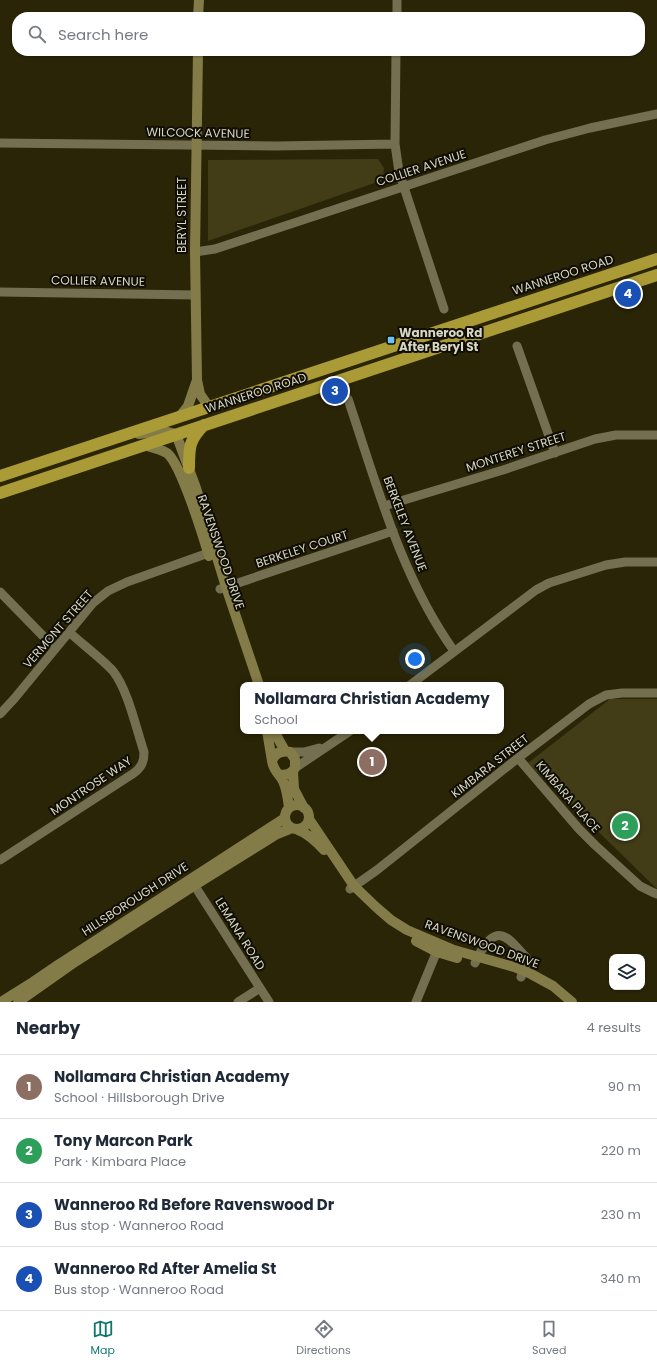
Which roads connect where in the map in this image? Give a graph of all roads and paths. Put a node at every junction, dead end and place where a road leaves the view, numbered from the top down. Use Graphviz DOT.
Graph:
graph roads {
  1 [pos="199,0"];
  2 [pos="397,0"];
  3 [pos="198,12"];
  4 [pos="397,12"];
  5 [pos="198,56"];
  6 [pos="396,56"];
  7 [pos="657,114"];
  8 [pos="0,144"];
  9 [pos="196,144"];
  10 [pos="395,144"];
  11 [pos="403,186"];
  12 [pos="195,252"];
  13 [pos="657,259"];
  14 [pos="657,275"];
  15 [pos="0,292"];
  16 [pos="195,295"];
  17 [pos="444,309"];
  18 [pos="517,346"];
  19 [pos="197,380"];
  20 [pos="348,399"];
  21 [pos="209,407"];
  22 [pos="180,416"];
  23 [pos="205,424"];
  24 [pos="176,434"];
  25 [pos="657,435"];
  26 [pos="115,438"];
  27 [pos="144,445"];
  28 [pos="555,453"];
  29 [pos="189,468"];
  30 [pos="0,476"];
  31 [pos="0,493"];
  32 [pos="384,506"];
  33 [pos="393,532"];
  34 [pos="211,552"];
  35 [pos="657,562"];
  36 [pos="223,588"];
  37 [pos="0,592"];
  38 [pos="69,632"];
  39 [pos="56,648"];
  40 [pos="454,651"];
  41 [pos="251,682"];
  42 [pos="258,682"];
  43 [pos="414,682"];
  44 [pos="657,693"];
  45 [pos="0,714"];
  46 [pos="268,734"];
  47 [pos="276,734"];
  48 [pos="346,734"];
  49 [pos="328,746"];
  50 [pos="287,752"];
  51 [pos="518,758"];
  52 [pos="272,761"];
  53 [pos="294,769"];
  54 [pos="278,774"];
  55 [pos="289,808"];
  56 [pos="304,808"];
  57 [pos="285,818"];
  58 [pos="309,818"];
  59 [pos="294,829"];
  60 [pos="0,860"];
  61 [pos="193,882"];
  62 [pos="352,887"];
  63 [pos="657,894"];
  64 [pos="438,948"];
  65 [pos="476,960"];
  66 [pos="523,974"];
  67 [pos="260,988"];
  68 [pos="1,1002"];
  69 [pos="18,1002"];
  70 [pos="238,1002"];
  71 [pos="269,1002"];
  72 [pos="416,1002"];
  73 [pos="563,1002"];
  74 [pos="572,1002"];
  1 -- 3 [label="street"];
  2 -- 4 [label="street"];
  5 -- 9 [label="street, BERYL STREET"];
  6 -- 10 [label="street"];
  7 -- 11 [label="street, COLLIER AVENUE"];
  8 -- 9 [label="street, WILCOCK AVENUE"];
  9 -- 10 [label="street, WILCOCK AVENUE"];
  9 -- 12 [label="street, BERYL STREET"];
  10 -- 11 [label="street"];
  11 -- 12 [label="street, COLLIER AVENUE"];
  11 -- 17 [label="street"];
  12 -- 16 [label="street, BERYL STREET"];
  13 -- 21 [label="highway, WANNEROO ROAD"];
  14 -- 23 [label="highway, WANNEROO ROAD"];
  15 -- 16 [label="street, COLLIER AVENUE"];
  16 -- 19 [label="street, BERYL STREET"];
  18 -- 28 [label="street"];
  19 -- 21 [label="street, BERYL STREET"];
  19 -- 22 [label="street, BERYL STREET"];
  20 -- 32 [label="street, BERKELEY AVENUE"];
  21 -- 22 [label="highway, WANNEROO ROAD"];
  22 -- 26 [label="highway, WANNEROO ROAD"];
  23 -- 24 [label="highway, WANNEROO ROAD"];
  23 -- 29 [label="highway"];
  24 -- 26 [label="street"];
  24 -- 27 [label="highway, WANNEROO ROAD"];
  24 -- 29 [label="street, RAVENSWOOD DRIVE"];
  25 -- 28 [label="street, MONTEREY STREET"];
  26 -- 30 [label="highway, WANNEROO ROAD"];
  27 -- 31 [label="highway, WANNEROO ROAD"];
  27 -- 34 [label="street, RAVENSWOOD DRIVE"];
  28 -- 32 [label="street, MONTEREY STREET"];
  29 -- 34 [label="street, RAVENSWOOD DRIVE"];
  32 -- 33 [label="street, BERKELEY AVENUE"];
  33 -- 36 [label="street, BERKELEY COURT"];
  33 -- 40 [label="street, BERKELEY AVENUE"];
  34 -- 36 [label="street, RAVENSWOOD DRIVE"];
  34 -- 38 [label="street, VERMONT STREET"];
  35 -- 40 [label="street"];
  36 -- 41 [label="street, RAVENSWOOD DRIVE"];
  36 -- 42 [label="street, RAVENSWOOD DRIVE"];
  37 -- 39 [label="street"];
  38 -- 39 [label="street, VERMONT STREET"];
  38 -- 60 [label="street, MONTROSE WAY"];
  39 -- 45 [label="street, VERMONT STREET"];
  40 -- 43 [label="street"];
  44 -- 51 [label="street, KIMBARA STREET"];
  46 -- 52 [label="street"];
  47 -- 50 [label="street"];
  48 -- 49 [label="street"];
  49 -- 50 [label="street"];
  49 -- 53 [label="street"];
  50 -- 52 [label="street"];
  50 -- 53 [label="street"];
  51 -- 62 [label="street, KIMBARA STREET"];
  51 -- 63 [label="street, KIMBARA PLACE"];
  52 -- 54 [label="street"];
  53 -- 54 [label="street"];
  53 -- 56 [label="street"];
  54 -- 55 [label="street"];
  55 -- 56 [label="street"];
  55 -- 57 [label="street"];
  56 -- 58 [label="street"];
  57 -- 59 [label="street"];
  57 -- 61 [label="street, HILLSBOROUGH DRIVE"];
  58 -- 59 [label="street"];
  58 -- 62 [label="street, RAVENSWOOD DRIVE"];
  59 -- 61 [label="street, HILLSBOROUGH DRIVE"];
  59 -- 62 [label="street, RAVENSWOOD DRIVE"];
  61 -- 67 [label="street, LEMANA ROAD"];
  61 -- 68 [label="street, HILLSBOROUGH DRIVE"];
  61 -- 69 [label="street, HILLSBOROUGH DRIVE"];
  62 -- 64 [label="street, RAVENSWOOD DRIVE"];
  64 -- 65 [label="street, RAVENSWOOD DRIVE"];
  64 -- 72 [label="street"];
  65 -- 66 [label="street, RAVENSWOOD DRIVE"];
  65 -- 66 [label="street"];
  66 -- 73 [label="street, RAVENSWOOD DRIVE"];
  66 -- 74 [label="street, RAVENSWOOD DRIVE"];
  67 -- 70 [label="street"];
  67 -- 71 [label="street, LEMANA ROAD"];
}
